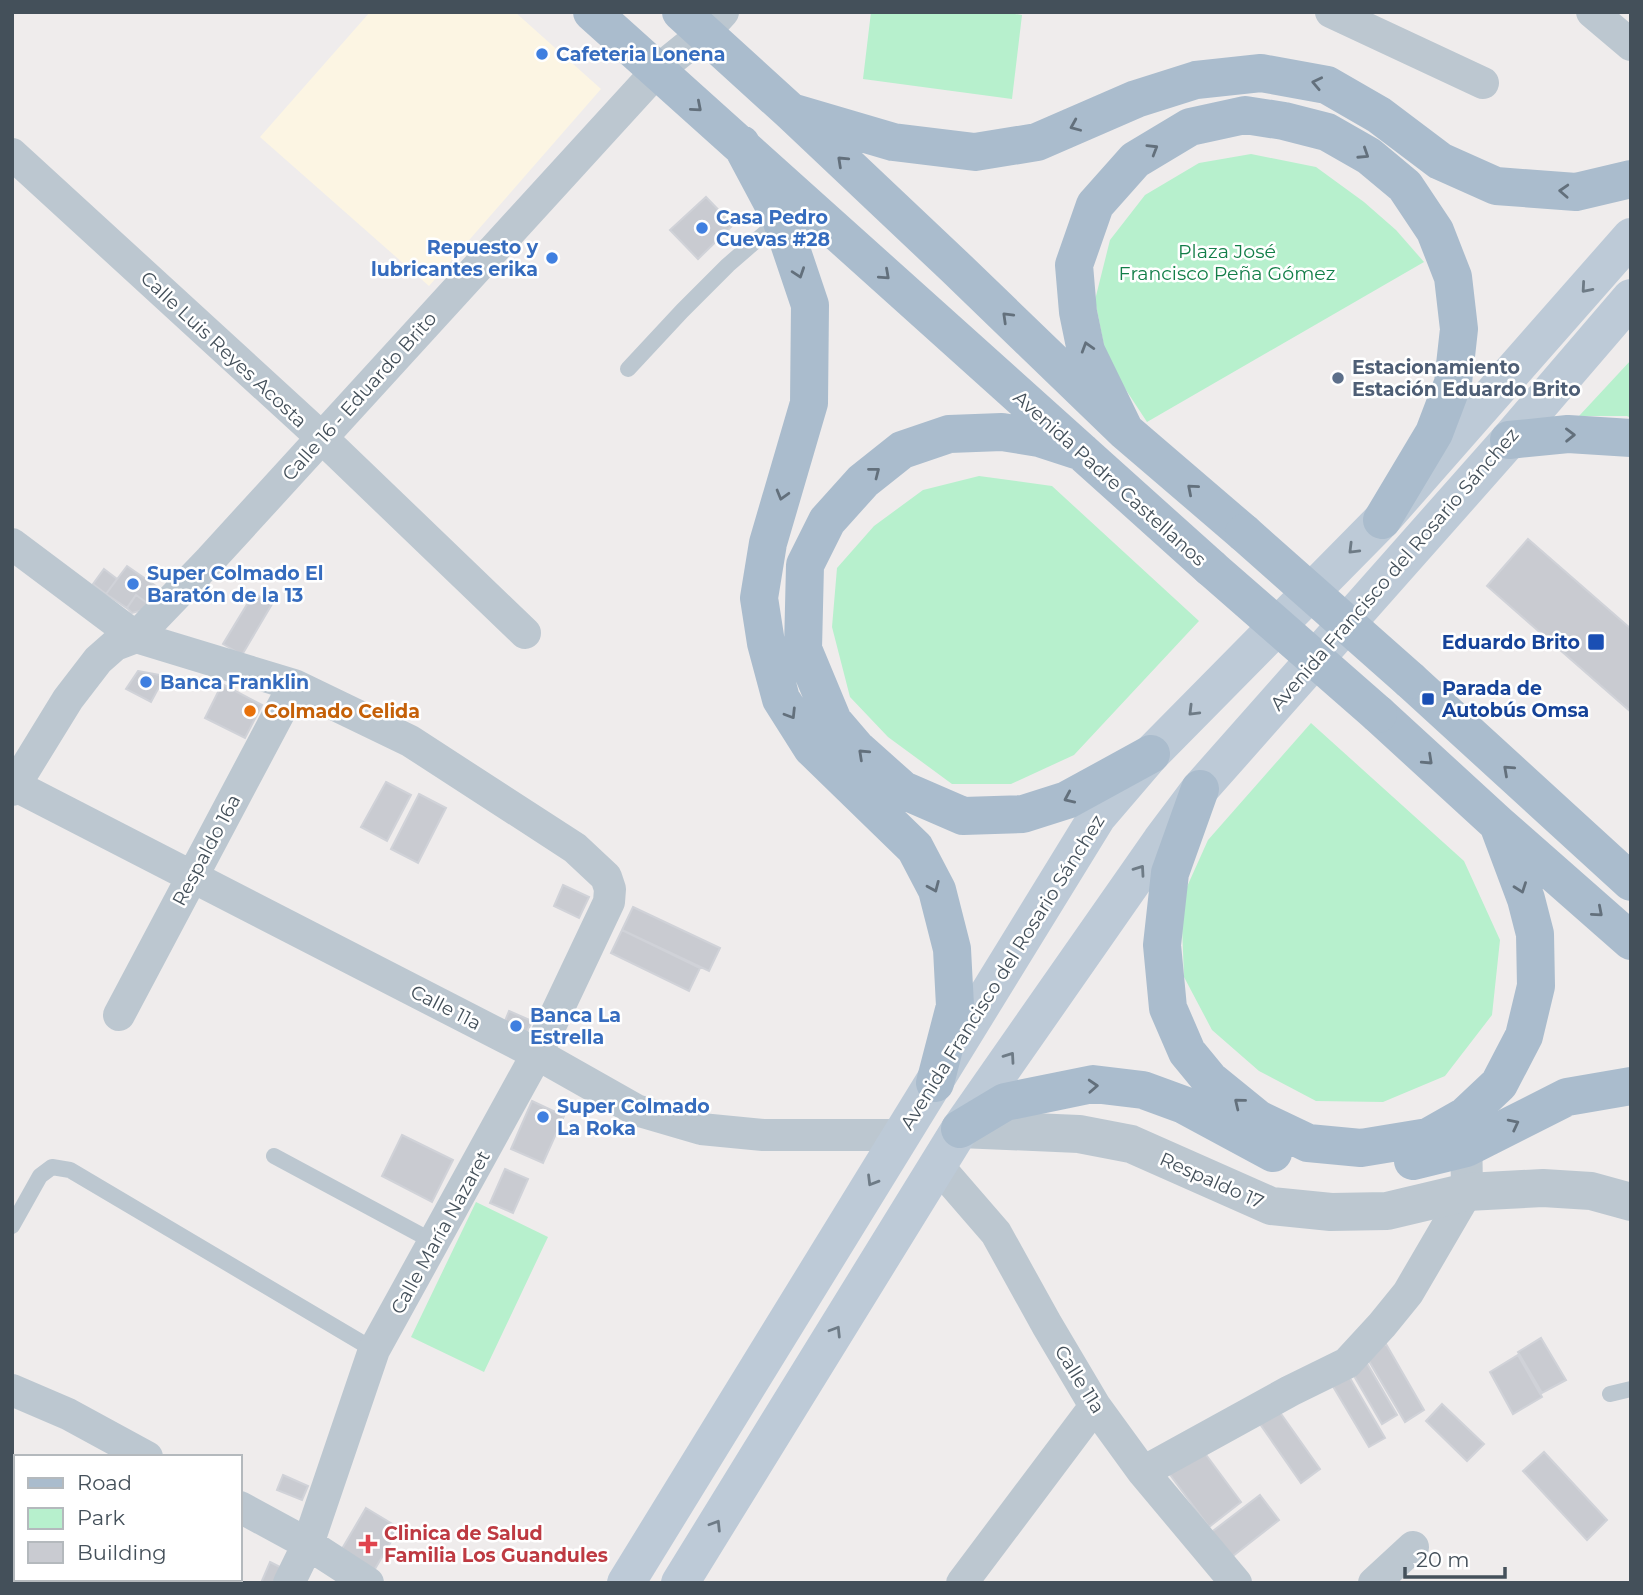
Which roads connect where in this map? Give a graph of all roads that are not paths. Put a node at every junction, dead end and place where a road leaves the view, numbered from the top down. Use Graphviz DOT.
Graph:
graph roads {
  1 [pos="592,12"];
  2 [pos="1331,12"];
  3 [pos="1592,12"];
  4 [pos="703,19"];
  5 [pos="1631,45"];
  6 [pos="657,72"];
  7 [pos="1483,83"];
  8 [pos="791,112"];
  9 [pos="741,144"];
  10 [pos="12,154"];
  11 [pos="1631,179"];
  12 [pos="781,219"];
  13 [pos="1631,237"];
  14 [pos="1631,298"];
  15 [pos="628,369"];
  16 [pos="1125,431"];
  17 [pos="321,437"];
  18 [pos="1631,438"];
  19 [pos="1508,440"];
  20 [pos="1082,452"];
  21 [pos="1382,520"];
  22 [pos="12,544"];
  23 [pos="525,633"];
  24 [pos="136,637"];
  25 [pos="294,685"];
  26 [pos="1151,754"];
  27 [pos="14,788"];
  28 [pos="1200,789"];
  29 [pos="1541,800"];
  30 [pos="1498,824"];
  31 [pos="1631,844"];
  32 [pos="192,877"];
  33 [pos="1631,882"];
  34 [pos="1631,941"];
  35 [pos="119,1015"];
  36 [pos="537,1054"];
  37 [pos="934,1083"];
  38 [pos="1631,1086"];
  39 [pos="960,1129"];
  40 [pos="1466,1132"];
  41 [pos="900,1135"];
  42 [pos="274,1156"];
  43 [pos="938,1166"];
  44 [pos="1467,1192"];
  45 [pos="1631,1202"];
  46 [pos="12,1226"];
  47 [pos="434,1242"];
  48 [pos="374,1350"];
  49 [pos="1631,1389"];
  50 [pos="12,1390"];
  51 [pos="1610,1394"];
  52 [pos="1095,1406"];
  53 [pos="143,1455"];
  54 [pos="1143,1472"];
  55 [pos="242,1508"];
  56 [pos="308,1544"];
  57 [pos="1413,1547"];
  58 [pos="289,1583"];
  59 [pos="368,1583"];
  60 [pos="626,1583"];
  61 [pos="680,1583"];
  62 [pos="962,1583"];
  63 [pos="1236,1583"];
  64 [pos="1374,1583"];
  1 -- 6 [label="main road, Avenida Padre Castellanos"];
  2 -- 7 [label="street"];
  3 -- 5 [label="street"];
  4 -- 6 [label="street, Calle 16 - Eduardo Brito"];
  4 -- 8 [label="main road"];
  6 -- 9 [label="main road, Avenida Padre Castellanos, one-way"];
  6 -- 17 [label="street, Calle 16 - Eduardo Brito"];
  11 -- 8 [label="main road, one-way"];
  16 -- 8 [label="main road, one-way"];
  9 -- 12 [label="main road"];
  9 -- 20 [label="main road, Avenida Padre Castellanos, one-way"];
  10 -- 17 [label="street, Calle Luis Reyes Acosta"];
  12 -- 15 [label="lane"];
  12 -- 37 [label="main road, one-way"];
  13 -- 21 [label="main road, Avenida Francisco del Rosario Sánchez, one-way"];
  14 -- 19 [label="main road, Avenida Francisco del Rosario Sánchez"];
  16 -- 21 [label="main road, one-way"];
  29 -- 16 [label="main road, one-way, bridge"];
  17 -- 23 [label="street, Calle Luis Reyes Acosta"];
  17 -- 24 [label="street, Calle 16 - Eduardo Brito"];
  19 -- 18 [label="main road, one-way"];
  19 -- 28 [label="main road, Avenida Francisco del Rosario Sánchez"];
  26 -- 20 [label="main road, one-way"];
  20 -- 30 [label="main road, Avenida Padre Castellanos, one-way, bridge"];
  21 -- 26 [label="main road, Avenida Francisco del Rosario Sánchez, one-way"];
  22 -- 24 [label="street"];
  24 -- 25 [label="street"];
  24 -- 27 [label="street, Calle 16 - Eduardo Brito"];
  25 -- 32 [label="street, Respaldo 16a"];
  25 -- 36 [label="street, Calle María Nazaret"];
  26 -- 37 [label="main road, Avenida Francisco del Rosario Sánchez"];
  27 -- 32 [label="street, Calle 11a"];
  39 -- 28 [label="main road, Avenida Francisco del Rosario Sánchez, one-way"];
  40 -- 28 [label="main road, one-way"];
  29 -- 31 [label="main road"];
  29 -- 33 [label="main road"];
  30 -- 34 [label="main road, Avenida Padre Castellanos, one-way"];
  30 -- 40 [label="main road, one-way"];
  32 -- 35 [label="street, Respaldo 16a"];
  32 -- 36 [label="street, Calle 11a"];
  36 -- 41 [label="street, Calle 11a"];
  36 -- 47 [label="street, Calle María Nazaret"];
  37 -- 41 [label="main road, Avenida Francisco del Rosario Sánchez"];
  40 -- 38 [label="main road, one-way"];
  39 -- 40 [label="main road, one-way"];
  39 -- 43 [label="main road, Avenida Francisco del Rosario Sánchez"];
  39 -- 44 [label="street, Respaldo 17"];
  40 -- 44 [label="street"];
  41 -- 60 [label="main road, Avenida Francisco del Rosario Sánchez, one-way"];
  42 -- 47 [label="lane"];
  43 -- 52 [label="street, Calle 11a"];
  61 -- 43 [label="main road, Avenida Francisco del Rosario Sánchez, one-way"];
  44 -- 45 [label="street, Respaldo 17"];
  44 -- 54 [label="street"];
  46 -- 48 [label="lane"];
  47 -- 48 [label="street, Calle María Nazaret"];
  48 -- 56 [label="street, Calle María Nazaret"];
  49 -- 51 [label="lane"];
  50 -- 53 [label="street"];
  52 -- 54 [label="street, Calle 11a"];
  52 -- 62 [label="street"];
  54 -- 63 [label="street, Calle 11a"];
  55 -- 56 [label="street"];
  56 -- 58 [label="street, Calle María Nazaret"];
  56 -- 59 [label="street"];
  57 -- 64 [label="street"];
}
